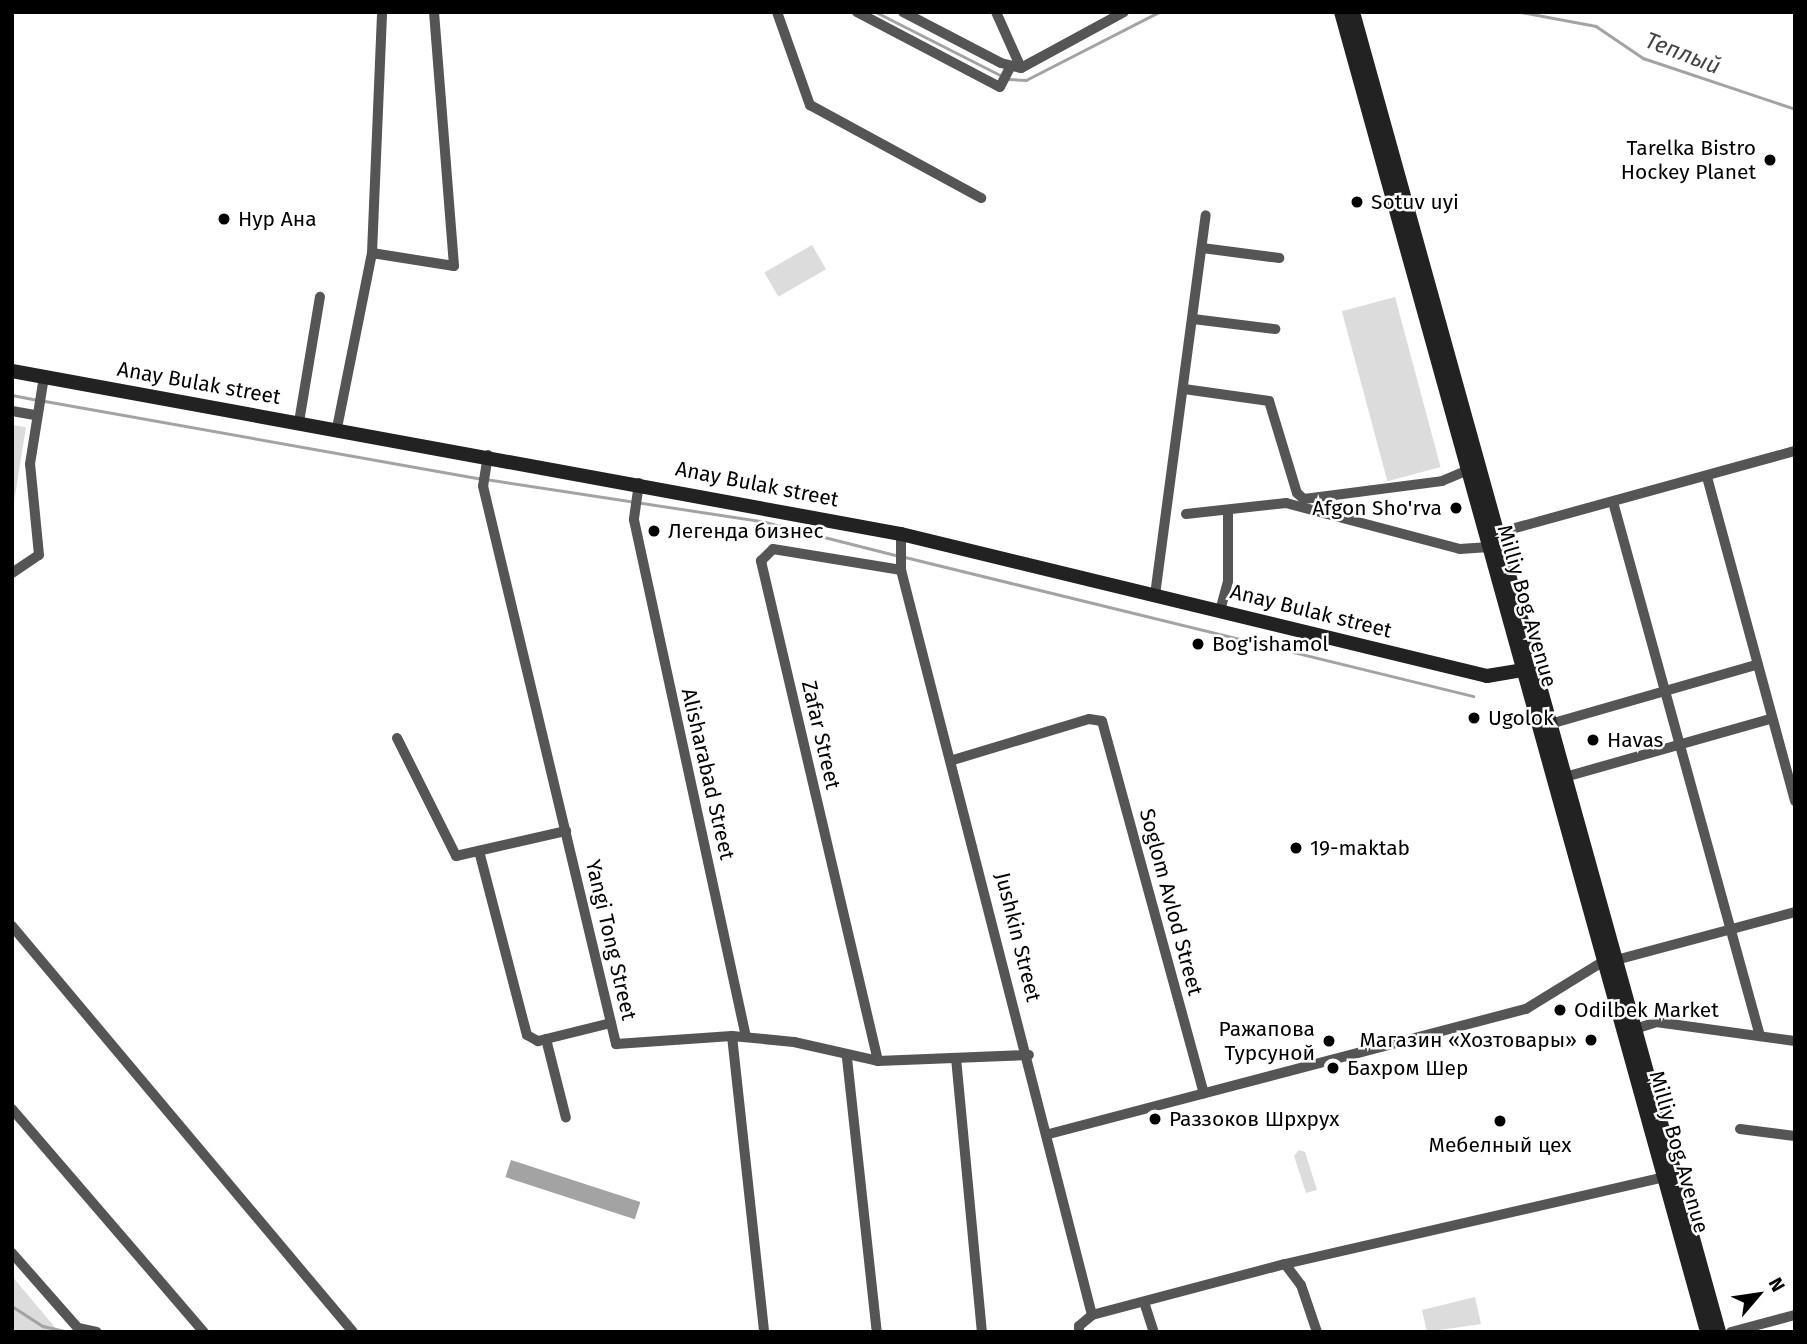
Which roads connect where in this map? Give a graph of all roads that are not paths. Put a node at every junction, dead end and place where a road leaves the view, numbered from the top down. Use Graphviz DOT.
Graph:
graph roads {
  1 [pos="382,12"];
  2 [pos="434,12"];
  3 [pos="777,12"];
  4 [pos="857,12"];
  5 [pos="903,12"];
  6 [pos="996,12"];
  7 [pos="1340,12"];
  8 [pos="1353,12"];
  9 [pos="1118,14"];
  10 [pos="1010,67"];
  11 [pos="1021,68"];
  12 [pos="981,198"];
  13 [pos="1206,215"];
  14 [pos="1202,248"];
  15 [pos="372,253"];
  16 [pos="1279,258"];
  17 [pos="320,297"];
  18 [pos="1193,319"];
  19 [pos="1275,329"];
  20 [pos="1441,349"];
  21 [pos="12,372"];
  22 [pos="42,384"];
  23 [pos="1184,389"];
  24 [pos="12,411"];
  25 [pos="35,415"];
  26 [pos="299,422"];
  27 [pos="337,428"];
  28 [pos="1795,451"];
  29 [pos="487,460"];
  30 [pos="1468,470"];
  31 [pos="1707,477"];
  32 [pos="638,487"];
  33 [pos="1613,502"];
  34 [pos="1228,512"];
  35 [pos="1186,514"];
  36 [pos="1497,533"];
  37 [pos="900,539"];
  38 [pos="1489,547"];
  39 [pos="901,570"];
  40 [pos="12,573"];
  41 [pos="1155,595"];
  42 [pos="1220,611"];
  43 [pos="1756,665"];
  44 [pos="1529,670"];
  45 [pos="1663,693"];
  46 [pos="1770,719"];
  47 [pos="1550,724"];
  48 [pos="397,738"];
  49 [pos="1679,744"];
  50 [pos="953,760"];
  51 [pos="1565,777"];
  52 [pos="1795,801"];
  53 [pos="566,831"];
  54 [pos="480,851"];
  55 [pos="1795,912"];
  56 [pos="12,926"];
  57 [pos="1730,929"];
  58 [pos="1610,960"];
  59 [pos="611,1023"];
  60 [pos="1635,1029"];
  61 [pos="732,1036"];
  62 [pos="1760,1036"];
  63 [pos="746,1037"];
  64 [pos="546,1039"];
  65 [pos="1795,1041"];
  66 [pos="1029,1055"];
  67 [pos="847,1058"];
  68 [pos="956,1058"];
  69 [pos="878,1061"];
  70 [pos="1645,1089"];
  71 [pos="1204,1093"];
  72 [pos="12,1109"];
  73 [pos="566,1118"];
  74 [pos="1740,1129"];
  75 [pos="1049,1134"];
  76 [pos="1795,1136"];
  77 [pos="1664,1177"];
  78 [pos="12,1253"];
  79 [pos="1285,1264"];
  80 [pos="1144,1302"];
  81 [pos="1795,1314"];
  82 [pos="1093,1315"];
  83 [pos="97,1332"];
  84 [pos="204,1332"];
  85 [pos="353,1332"];
  86 [pos="764,1332"];
  87 [pos="877,1332"];
  88 [pos="982,1332"];
  89 [pos="1079,1332"];
  90 [pos="1153,1332"];
  91 [pos="1317,1332"];
  92 [pos="1707,1332"];
  93 [pos="1719,1332"];
  94 [pos="1731,1332"];
  1 -- 15 [label="street"];
  2 -- 15 [label="street"];
  3 -- 12 [label="street"];
  4 -- 10 [label="street"];
  5 -- 10 [label="street"];
  6 -- 11 [label="street"];
  7 -- 20 [label="main road, Milliy Bog Avenue"];
  8 -- 20 [label="main road, Milliy Bog Avenue"];
  9 -- 11 [label="street"];
  10 -- 11 [label="street"];
  13 -- 14 [label="street"];
  14 -- 16 [label="street"];
  14 -- 18 [label="street"];
  15 -- 27 [label="street"];
  17 -- 26 [label="street"];
  18 -- 19 [label="street"];
  18 -- 23 [label="street"];
  20 -- 30 [label="main road, Milliy Bog Avenue"];
  20 -- 36 [label="main road, Milliy Bog Avenue"];
  21 -- 22 [label="main road, Anay Bulak street"];
  22 -- 25 [label="street"];
  22 -- 26 [label="main road, Anay Bulak street"];
  23 -- 30 [label="street"];
  23 -- 41 [label="street"];
  24 -- 25 [label="street"];
  25 -- 40 [label="street"];
  26 -- 27 [label="main road, Anay Bulak street"];
  27 -- 29 [label="main road, Anay Bulak street"];
  28 -- 31 [label="street"];
  29 -- 32 [label="main road, Anay Bulak street"];
  29 -- 53 [label="street, Yangi Tong Street"];
  30 -- 38 [label="main road, Milliy Bog Avenue"];
  31 -- 33 [label="street"];
  31 -- 43 [label="street"];
  32 -- 37 [label="main road, Anay Bulak street"];
  32 -- 63 [label="street, Alisharabad Street"];
  33 -- 36 [label="street"];
  33 -- 45 [label="street"];
  34 -- 35 [label="street"];
  34 -- 38 [label="street"];
  34 -- 42 [label="street"];
  36 -- 44 [label="main road, Milliy Bog Avenue"];
  37 -- 39 [label="street, Jushkin Street"];
  37 -- 41 [label="main road, Anay Bulak street"];
  38 -- 44 [label="main road, Milliy Bog Avenue"];
  39 -- 50 [label="street, Jushkin Street"];
  39 -- 69 [label="street, Zafar Street"];
  41 -- 42 [label="main road, Anay Bulak street"];
  42 -- 44 [label="main road, Anay Bulak street"];
  43 -- 45 [label="street"];
  43 -- 46 [label="street"];
  44 -- 47 [label="main road, Milliy Bog Avenue"];
  44 -- 58 [label="main road, Milliy Bog Avenue"];
  45 -- 47 [label="street"];
  45 -- 49 [label="street"];
  46 -- 49 [label="street"];
  46 -- 52 [label="street"];
  47 -- 51 [label="main road, Milliy Bog Avenue"];
  48 -- 54 [label="street"];
  49 -- 51 [label="street"];
  49 -- 57 [label="street"];
  50 -- 66 [label="street, Jushkin Street"];
  50 -- 71 [label="street, Soglom Avlod Street"];
  51 -- 58 [label="main road, Milliy Bog Avenue"];
  53 -- 54 [label="street"];
  53 -- 59 [label="street, Yangi Tong Street"];
  54 -- 64 [label="street"];
  55 -- 57 [label="street"];
  56 -- 85 [label="street"];
  57 -- 58 [label="street"];
  57 -- 62 [label="street"];
  58 -- 60 [label="main road, Milliy Bog Avenue"];
  58 -- 70 [label="main road, Milliy Bog Avenue"];
  58 -- 71 [label="street"];
  59 -- 61 [label="street, Yangi Tong Street"];
  59 -- 64 [label="street"];
  60 -- 62 [label="street"];
  60 -- 70 [label="main road, Milliy Bog Avenue"];
  61 -- 63 [label="street, Yangi Tong Street"];
  61 -- 86 [label="street"];
  62 -- 65 [label="street"];
  63 -- 67 [label="street, Yangi Tong Street"];
  64 -- 73 [label="street"];
  66 -- 68 [label="street, Yangi Tong Street"];
  66 -- 75 [label="street, Jushkin Street"];
  67 -- 69 [label="street, Yangi Tong Street"];
  67 -- 87 [label="street"];
  68 -- 69 [label="street, Yangi Tong Street"];
  68 -- 88 [label="street"];
  70 -- 77 [label="main road, Milliy Bog Avenue"];
  70 -- 93 [label="main road, Milliy Bog Avenue"];
  71 -- 75 [label="street"];
  72 -- 84 [label="street"];
  74 -- 76 [label="street"];
  75 -- 82 [label="street, Jushkin Street"];
  77 -- 79 [label="street"];
  77 -- 92 [label="main road, Milliy Bog Avenue"];
  78 -- 83 [label="street"];
  79 -- 80 [label="street"];
  79 -- 91 [label="street"];
  80 -- 82 [label="street"];
  80 -- 90 [label="street"];
  81 -- 94 [label="street"];
  82 -- 89 [label="street"];
}
